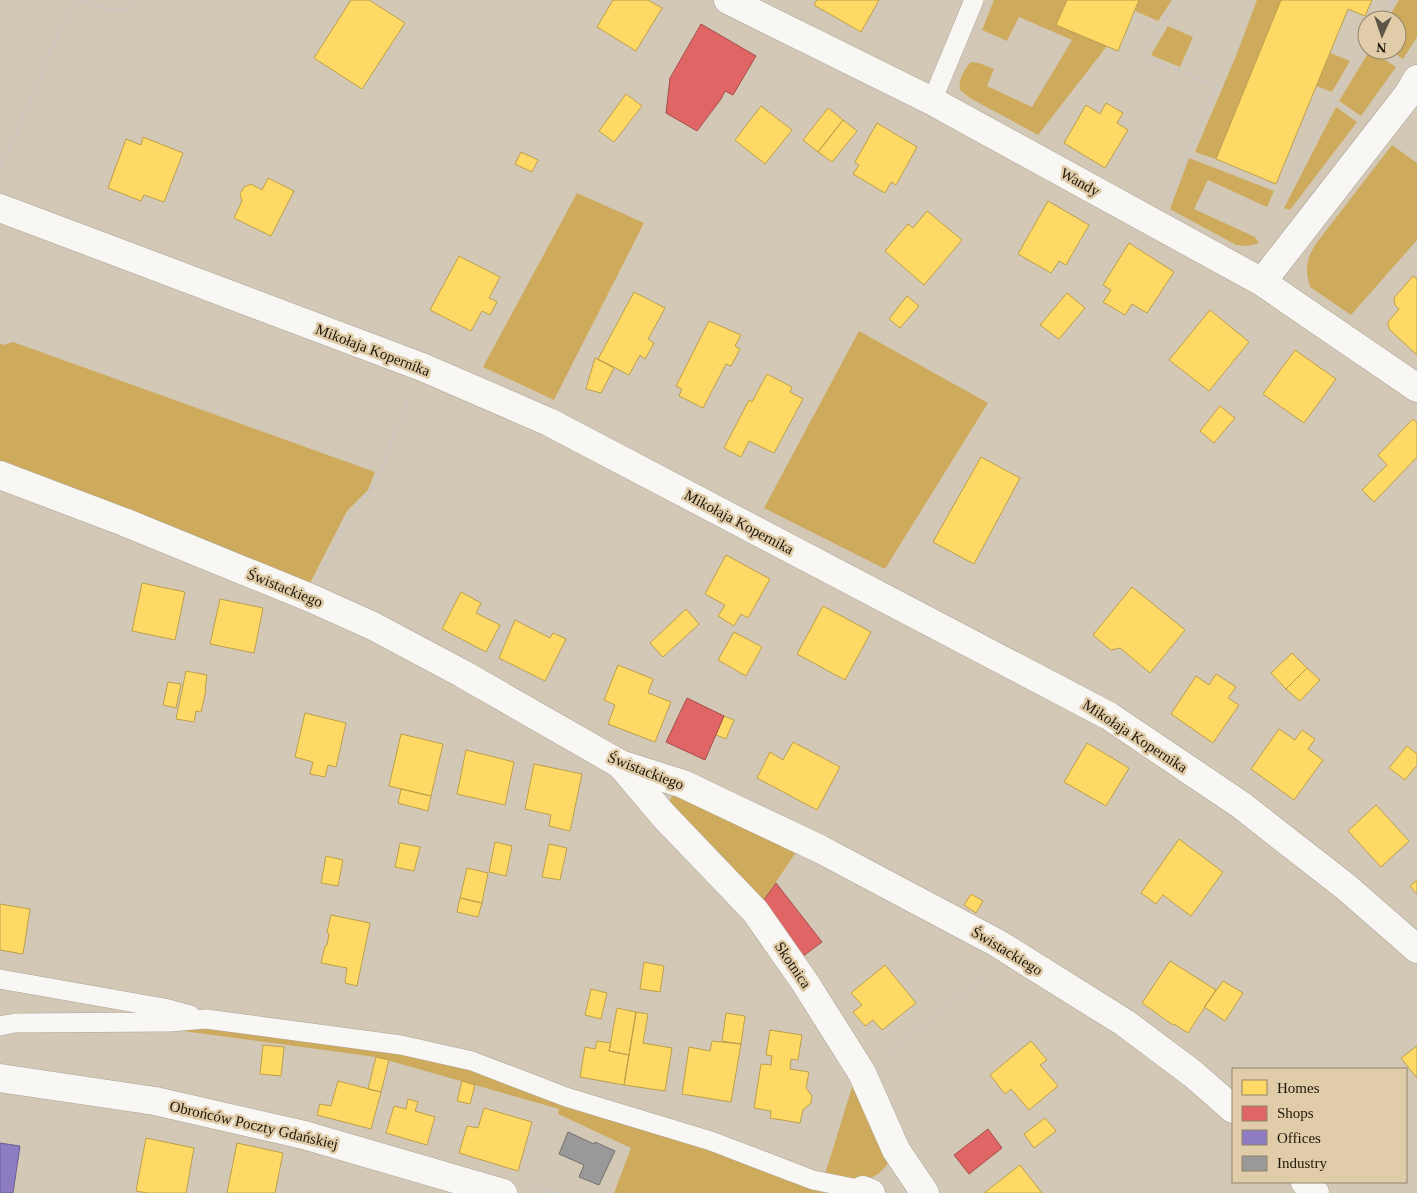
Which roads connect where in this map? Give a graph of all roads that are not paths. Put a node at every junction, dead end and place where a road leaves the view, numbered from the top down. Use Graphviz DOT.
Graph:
graph roads {
  1 [pos="974,0"];
  2 [pos="736,1"];
  3 [pos="1417,79"];
  4 [pos="932,102"];
  5 [pos="0,208"];
  6 [pos="1262,282"];
  7 [pos="1417,388"];
  8 [pos="0,475"];
  9 [pos="620,764"];
  10 [pos="1417,949"];
  11 [pos="0,979"];
  12 [pos="206,1019"];
  13 [pos="0,1026"];
  14 [pos="0,1078"];
  15 [pos="1232,1109"];
  16 [pos="1306,1183"];
  17 [pos="867,1191"];
  18 [pos="503,1193"];
  19 [pos="925,1193"];
  20 [pos="1315,1193"];
  1 -- 4 [label="lane"];
  2 -- 4 [label="street, Wandy"];
  3 -- 6 [label="street"];
  4 -- 6 [label="street, Wandy"];
  5 -- 10 [label="street, Mikołaja Kopernika"];
  6 -- 7 [label="street, Wandy"];
  8 -- 9 [label="street, Świstackiego"];
  9 -- 15 [label="street, Świstackiego"];
  9 -- 19 [label="street, Skotnica"];
  11 -- 12 [label="lane"];
  12 -- 13 [label="lane"];
  12 -- 17 [label="lane"];
  14 -- 18 [label="street, Obrońców Poczty Gdańskiej"];
  16 -- 20 [label="street"];
}
